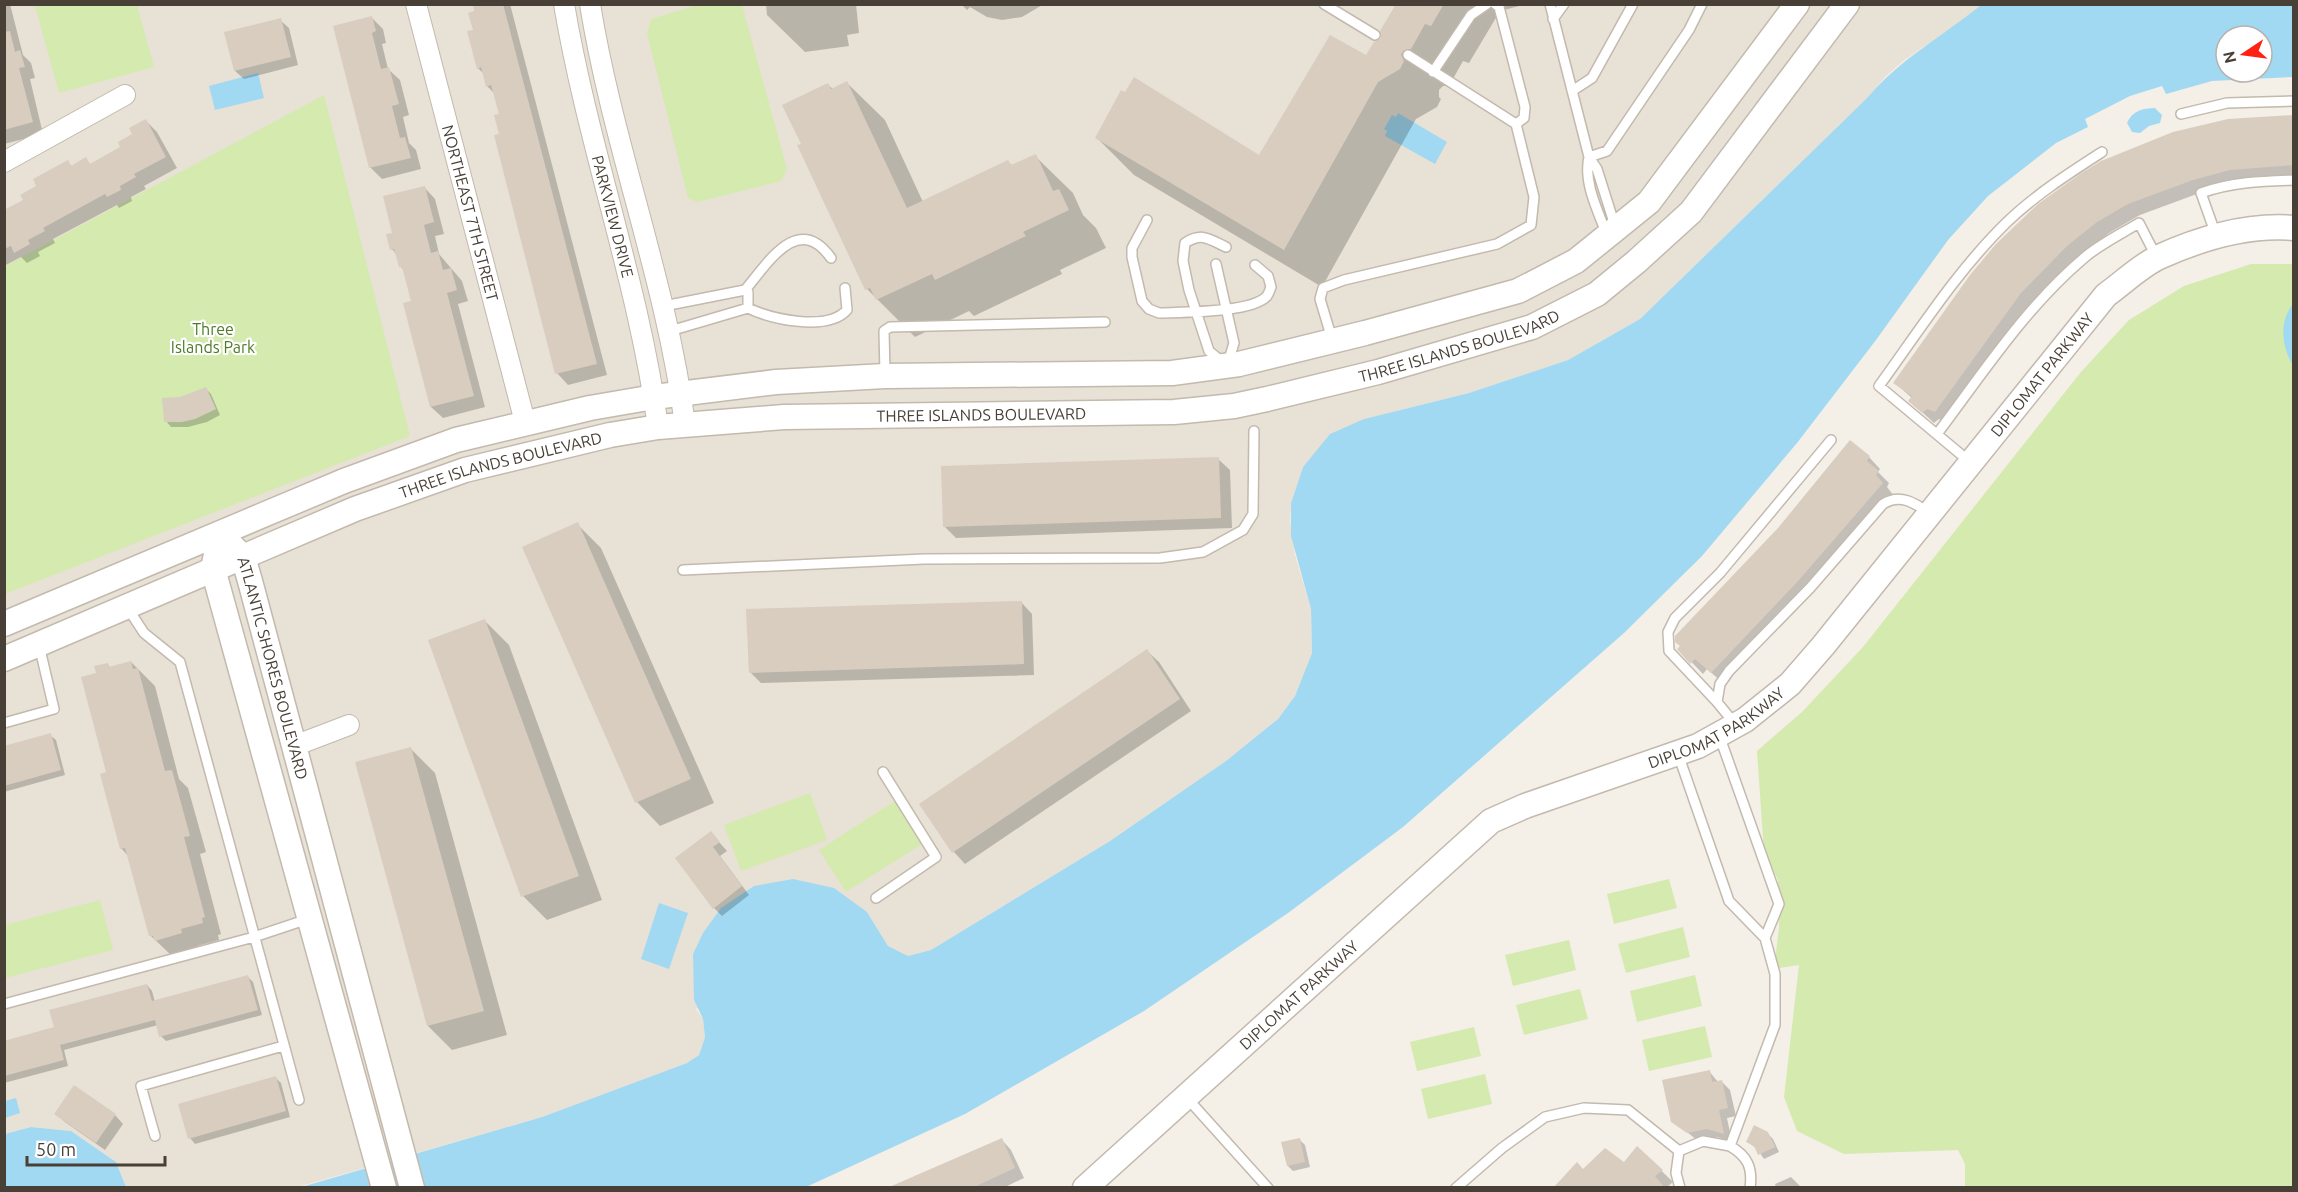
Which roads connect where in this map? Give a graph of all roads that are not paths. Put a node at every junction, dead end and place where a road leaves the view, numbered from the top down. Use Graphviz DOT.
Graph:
graph roads {
  1 [pos="416,4"];
  2 [pos="564,4"];
  3 [pos="590,4"];
  4 [pos="1324,4"];
  5 [pos="1487,4"];
  6 [pos="1495,4"];
  7 [pos="1550,4"];
  8 [pos="1563,4"];
  9 [pos="1633,4"];
  10 [pos="1702,4"];
  11 [pos="1847,4"];
  12 [pos="1788,8"];
  13 [pos="1553,19"];
  14 [pos="1375,35"];
  15 [pos="1408,55"];
  16 [pos="1433,72"];
  17 [pos="1572,91"];
  18 [pos="125,95"];
  19 [pos="2294,101"];
  20 [pos="2181,114"];
  21 [pos="1516,124"];
  22 [pos="2102,152"];
  23 [pos="1589,157"];
  24 [pos="4,162"];
  25 [pos="2294,180"];
  26 [pos="1147,220"];
  27 [pos="2294,228"];
  28 [pos="1611,232"];
  29 [pos="2217,237"];
  30 [pos="1226,247"];
  31 [pos="831,258"];
  32 [pos="2157,258"];
  33 [pos="1216,264"];
  34 [pos="1255,265"];
  35 [pos="845,288"];
  36 [pos="745,290"];
  37 [pos="664,306"];
  38 [pos="748,308"];
  39 [pos="1226,309"];
  40 [pos="1196,312"];
  41 [pos="1105,322"];
  42 [pos="670,332"];
  43 [pos="1333,341"];
  44 [pos="1227,366"];
  45 [pos="885,376"];
  46 [pos="1342,381"];
  47 [pos="681,393"];
  48 [pos="654,397"];
  49 [pos="1234,406"];
  50 [pos="525,422"];
  51 [pos="685,425"];
  52 [pos="658,427"];
  53 [pos="1254,431"];
  54 [pos="1937,434"];
  55 [pos="1831,440"];
  56 [pos="1970,462"];
  57 [pos="1930,514"];
  58 [pos="220,534"];
  59 [pos="243,556"];
  60 [pos="213,569"];
  61 [pos="683,570"];
  62 [pos="127,607"];
  63 [pos="4,624"];
  64 [pos="39,645"];
  65 [pos="4,659"];
  66 [pos="1717,702"];
  67 [pos="4,723"];
  68 [pos="350,725"];
  69 [pos="1728,730"];
  70 [pos="294,746"];
  71 [pos="1678,754"];
  72 [pos="883,772"];
  73 [pos="876,898"];
  74 [pos="309,919"];
  75 [pos="254,937"];
  76 [pos="1765,938"];
  77 [pos="4,1004"];
  78 [pos="283,1046"];
  79 [pos="1186,1097"];
  80 [pos="299,1100"];
  81 [pos="155,1136"];
  82 [pos="1730,1146"];
  83 [pos="1679,1151"];
  84 [pos="384,1188"];
  85 [pos="412,1188"];
  86 [pos="1085,1188"];
  87 [pos="1268,1188"];
  88 [pos="1456,1188"];
  89 [pos="1680,1188"];
  90 [pos="1750,1188"];
  1 -- 50 [label="street, NORTHEAST 7TH STREET"];
  2 -- 48 [label="street, PARKVIEW DRIVE"];
  3 -- 37 [label="street, PARKVIEW DRIVE"];
  4 -- 14 [label="lane"];
  5 -- 16 [label="lane"];
  6 -- 21 [label="lane"];
  7 -- 13 [label="lane"];
  8 -- 13 [label="lane"];
  9 -- 17 [label="lane"];
  10 -- 23 [label="lane"];
  11 -- 46 [label="street, THREE ISLANDS BOULEVARD"];
  12 -- 28 [label="street, THREE ISLANDS BOULEVARD"];
  13 -- 17 [label="lane"];
  15 -- 16 [label="lane"];
  16 -- 21 [label="lane"];
  17 -- 23 [label="lane"];
  18 -- 24 [label="street"];
  19 -- 20 [label="lane"];
  21 -- 43 [label="lane"];
  22 -- 54 [label="lane"];
  23 -- 28 [label="lane"];
  25 -- 29 [label="lane"];
  26 -- 40 [label="lane"];
  27 -- 29 [label="street, DIPLOMAT PARKWAY"];
  28 -- 43 [label="street, THREE ISLANDS BOULEVARD"];
  29 -- 32 [label="street, DIPLOMAT PARKWAY"];
  30 -- 40 [label="lane"];
  31 -- 36 [label="lane"];
  32 -- 54 [label="lane"];
  32 -- 56 [label="street, DIPLOMAT PARKWAY"];
  33 -- 39 [label="lane"];
  34 -- 39 [label="lane"];
  35 -- 38 [label="lane"];
  36 -- 37 [label="lane"];
  36 -- 38 [label="lane"];
  37 -- 42 [label="street, PARKVIEW DRIVE"];
  38 -- 42 [label="lane"];
  39 -- 40 [label="lane"];
  39 -- 44 [label="lane"];
  40 -- 44 [label="lane"];
  41 -- 45 [label="lane"];
  42 -- 47 [label="street, PARKVIEW DRIVE"];
  43 -- 44 [label="street, THREE ISLANDS BOULEVARD"];
  43 -- 46 [label="street"];
  44 -- 45 [label="street, THREE ISLANDS BOULEVARD"];
  44 -- 49 [label="street"];
  45 -- 47 [label="street, THREE ISLANDS BOULEVARD"];
  46 -- 49 [label="street, THREE ISLANDS BOULEVARD"];
  47 -- 48 [label="street, THREE ISLANDS BOULEVARD"];
  47 -- 51 [label="street, PARKVIEW DRIVE"];
  48 -- 50 [label="street, THREE ISLANDS BOULEVARD"];
  48 -- 52 [label="street, PARKVIEW DRIVE"];
  49 -- 51 [label="street, THREE ISLANDS BOULEVARD"];
  50 -- 58 [label="street, THREE ISLANDS BOULEVARD"];
  51 -- 52 [label="street, THREE ISLANDS BOULEVARD"];
  52 -- 59 [label="street, THREE ISLANDS BOULEVARD"];
  53 -- 61 [label="lane"];
  54 -- 56 [label="lane"];
  55 -- 66 [label="lane"];
  56 -- 57 [label="street, DIPLOMAT PARKWAY"];
  57 -- 66 [label="lane"];
  57 -- 69 [label="street, DIPLOMAT PARKWAY"];
  58 -- 59 [label="street, ATLANTIC SHORES BOULEVARD"];
  58 -- 60 [label="street, ATLANTIC SHORES BOULEVARD"];
  58 -- 63 [label="street, THREE ISLANDS BOULEVARD"];
  59 -- 60 [label="street, THREE ISLANDS BOULEVARD"];
  59 -- 70 [label="street, ATLANTIC SHORES BOULEVARD"];
  60 -- 62 [label="street, THREE ISLANDS BOULEVARD"];
  60 -- 74 [label="street, ATLANTIC SHORES BOULEVARD"];
  62 -- 64 [label="street, THREE ISLANDS BOULEVARD"];
  62 -- 75 [label="lane"];
  64 -- 65 [label="street, THREE ISLANDS BOULEVARD"];
  64 -- 67 [label="lane"];
  66 -- 69 [label="lane"];
  68 -- 70 [label="street"];
  69 -- 71 [label="street, DIPLOMAT PARKWAY"];
  69 -- 76 [label="lane"];
  70 -- 85 [label="street, ATLANTIC SHORES BOULEVARD"];
  71 -- 76 [label="lane"];
  71 -- 79 [label="street, DIPLOMAT PARKWAY"];
  72 -- 73 [label="lane"];
  74 -- 75 [label="lane"];
  74 -- 84 [label="street, ATLANTIC SHORES BOULEVARD"];
  75 -- 77 [label="lane"];
  75 -- 78 [label="lane"];
  76 -- 82 [label="lane"];
  78 -- 80 [label="lane"];
  78 -- 81 [label="lane"];
  79 -- 86 [label="street, DIPLOMAT PARKWAY"];
  79 -- 87 [label="lane"];
  82 -- 83 [label="lane"];
  82 -- 90 [label="lane"];
  83 -- 88 [label="lane"];
  83 -- 89 [label="lane"];
}
